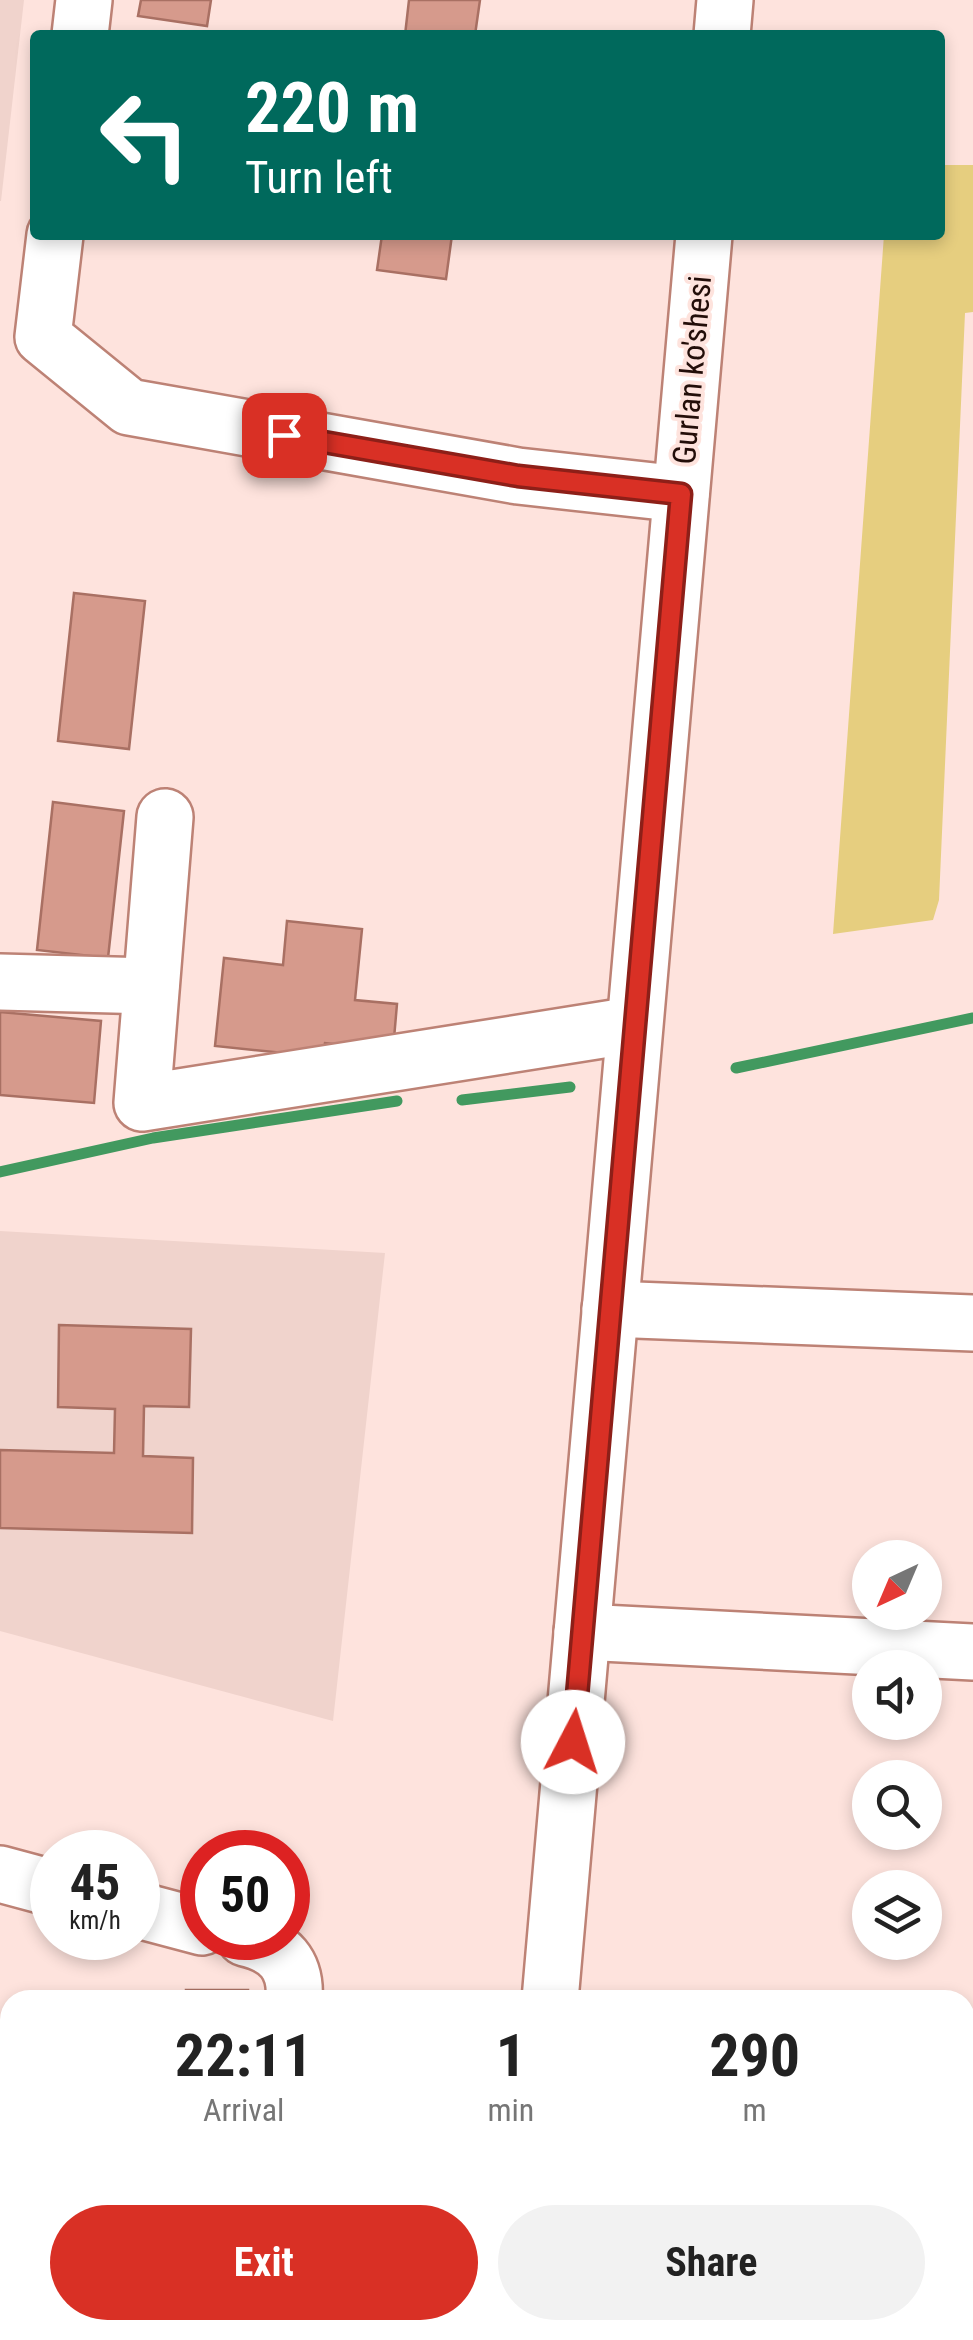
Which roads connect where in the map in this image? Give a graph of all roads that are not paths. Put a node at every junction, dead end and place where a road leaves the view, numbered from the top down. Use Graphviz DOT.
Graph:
graph roads {
  1 [pos="84,0"];
  2 [pos="726,0"];
  3 [pos="81,30"];
  4 [pos="723,30"];
  5 [pos="54,240"];
  6 [pos="704,240"];
  7 [pos="681,494"];
  8 [pos="165,817"];
  9 [pos="0,982"];
  10 [pos="151,986"];
  11 [pos="633,1025"];
  12 [pos="610,1309"];
  13 [pos="973,1323"];
  14 [pos="582,1632"];
  15 [pos="973,1652"];
  16 [pos="0,1874"];
  17 [pos="30,1882"];
  18 [pos="287,1960"];
  19 [pos="295,1990"];
  20 [pos="551,1990"];
  1 -- 3 [label="main road"];
  2 -- 4 [label="main road"];
  5 -- 7 [label="main road"];
  6 -- 7 [label="main road, Gurlan ko'shesi"];
  7 -- 11 [label="main road, Gurlan ko'shesi"];
  8 -- 10 [label="main road"];
  9 -- 10 [label="main road"];
  10 -- 11 [label="main road"];
  11 -- 12 [label="main road, Gurlan ko'shesi"];
  12 -- 13 [label="main road"];
  12 -- 14 [label="main road, Gurlan ko'shesi"];
  14 -- 15 [label="main road"];
  14 -- 20 [label="main road, Gurlan ko'shesi"];
  16 -- 17 [label="main road"];
  18 -- 19 [label="main road"];
}
